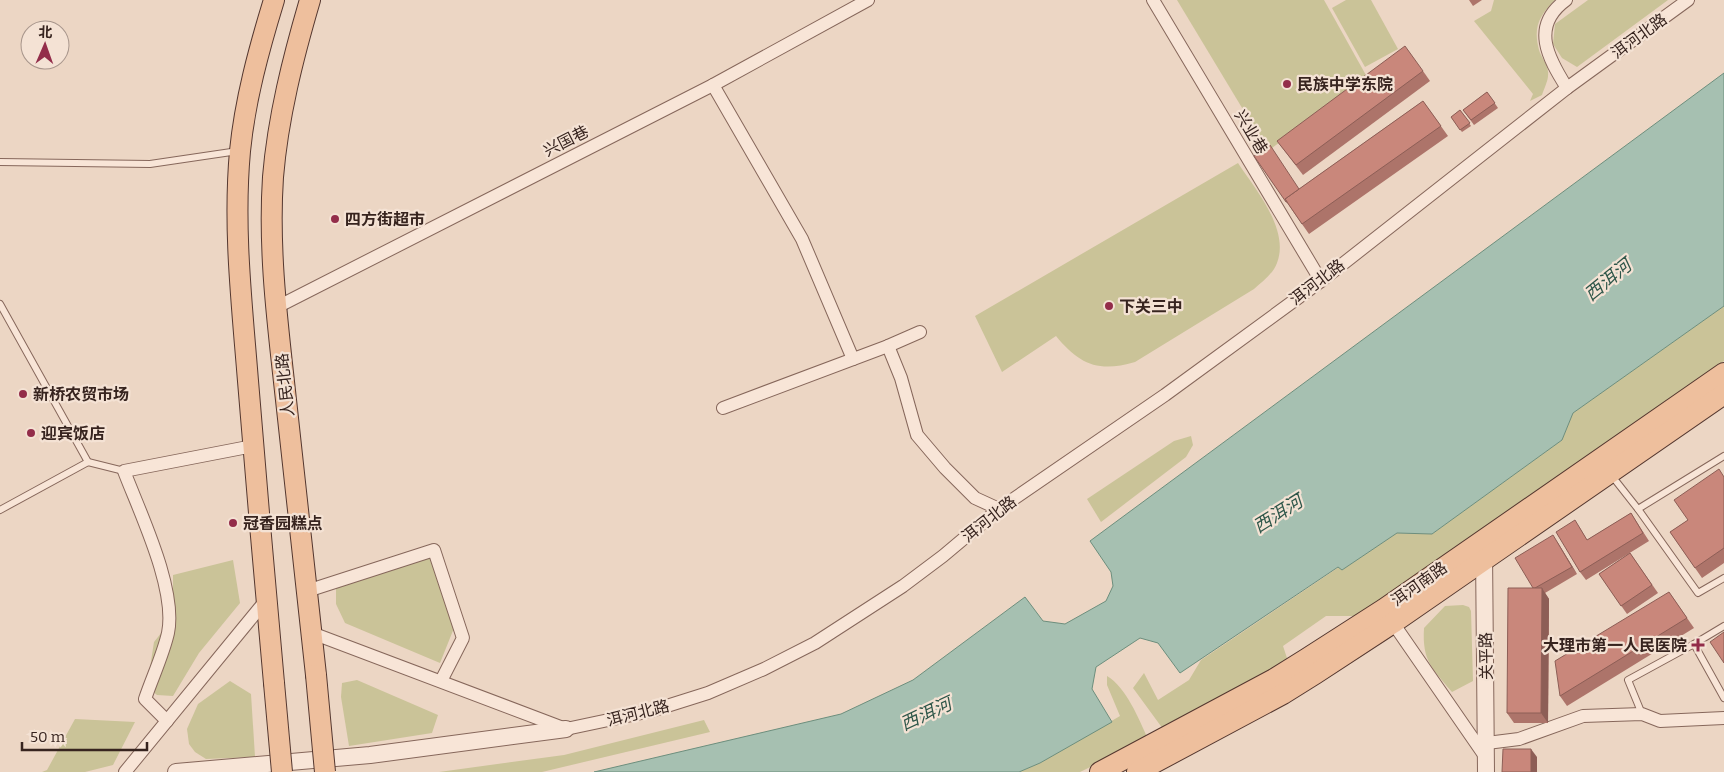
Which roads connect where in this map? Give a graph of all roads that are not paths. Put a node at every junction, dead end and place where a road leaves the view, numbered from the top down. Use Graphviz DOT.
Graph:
graph roads {
  1 [pos="274,0"];
  2 [pos="310,0"];
  3 [pos="868,0"];
  4 [pos="1153,0"];
  5 [pos="1566,0"];
  6 [pos="1688,0"];
  7 [pos="713,85"];
  8 [pos="1567,88"];
  9 [pos="240,151"];
  10 [pos="0,162"];
  11 [pos="1320,281"];
  12 [pos="0,304"];
  13 [pos="277,307"];
  14 [pos="920,332"];
  15 [pos="888,346"];
  16 [pos="853,359"];
  17 [pos="1724,373"];
  18 [pos="1724,394"];
  19 [pos="722,408"];
  20 [pos="253,446"];
  21 [pos="1724,456"];
  22 [pos="88,462"];
  23 [pos="124,471"];
  24 [pos="1610,473"];
  25 [pos="999,509"];
  26 [pos="1638,509"];
  27 [pos="0,510"];
  28 [pos="1483,539"];
  29 [pos="1484,560"];
  30 [pos="1724,578"];
  31 [pos="307,591"];
  32 [pos="266,599"];
  33 [pos="1393,623"];
  34 [pos="1724,626"];
  35 [pos="312,632"];
  36 [pos="1694,644"];
  37 [pos="440,681"];
  38 [pos="1724,698"];
  39 [pos="1642,714"];
  40 [pos="1724,718"];
  41 [pos="167,721"];
  42 [pos="566,728"];
  43 [pos="1487,758"];
  44 [pos="1149,769"];
  45 [pos="125,772"];
  46 [pos="176,772"];
  47 [pos="282,772"];
  48 [pos="325,772"];
  49 [pos="1100,772"];
  1 -- 9 [label="main road"];
  2 -- 13 [label="main road, 人民北路"];
  3 -- 7 [label="street, 兴国巷"];
  4 -- 11 [label="street, 兴业巷"];
  5 -- 8 [label="street"];
  6 -- 8 [label="street, 洱河北路"];
  7 -- 13 [label="street, 兴国巷"];
  7 -- 16 [label="street"];
  8 -- 11 [label="street, 洱河北路"];
  9 -- 10 [label="lane"];
  9 -- 20 [label="main road"];
  11 -- 25 [label="street, 洱河北路"];
  12 -- 22 [label="lane"];
  13 -- 31 [label="main road, 人民北路"];
  14 -- 15 [label="street"];
  15 -- 16 [label="street"];
  15 -- 25 [label="street"];
  16 -- 19 [label="street"];
  17 -- 28 [label="main road, 洱河南路"];
  18 -- 24 [label="main road, 洱河南路"];
  20 -- 23 [label="street"];
  20 -- 32 [label="main road"];
  21 -- 26 [label="lane"];
  22 -- 23 [label="lane"];
  22 -- 27 [label="lane"];
  23 -- 41 [label="street"];
  24 -- 26 [label="lane"];
  24 -- 29 [label="main road, 洱河南路"];
  25 -- 42 [label="street, 洱河北路"];
  26 -- 30 [label="lane"];
  28 -- 29 [label="street, 关平路"];
  28 -- 49 [label="main road, 洱河南路"];
  29 -- 33 [label="main road, 洱河南路"];
  29 -- 43 [label="street, 关平路"];
  31 -- 35 [label="main road, 人民北路"];
  31 -- 37 [label="street"];
  32 -- 41 [label="street"];
  32 -- 47 [label="main road, bridge"];
  33 -- 43 [label="street"];
  33 -- 44 [label="main road, 洱河南路"];
  34 -- 36 [label="lane"];
  35 -- 37 [label="street"];
  35 -- 48 [label="main road, 人民北路, bridge"];
  36 -- 38 [label="lane"];
  36 -- 39 [label="lane"];
  37 -- 42 [label="street"];
  39 -- 40 [label="street"];
  39 -- 43 [label="street"];
  41 -- 45 [label="street"];
  42 -- 46 [label="street, 洱河北路"];
}
